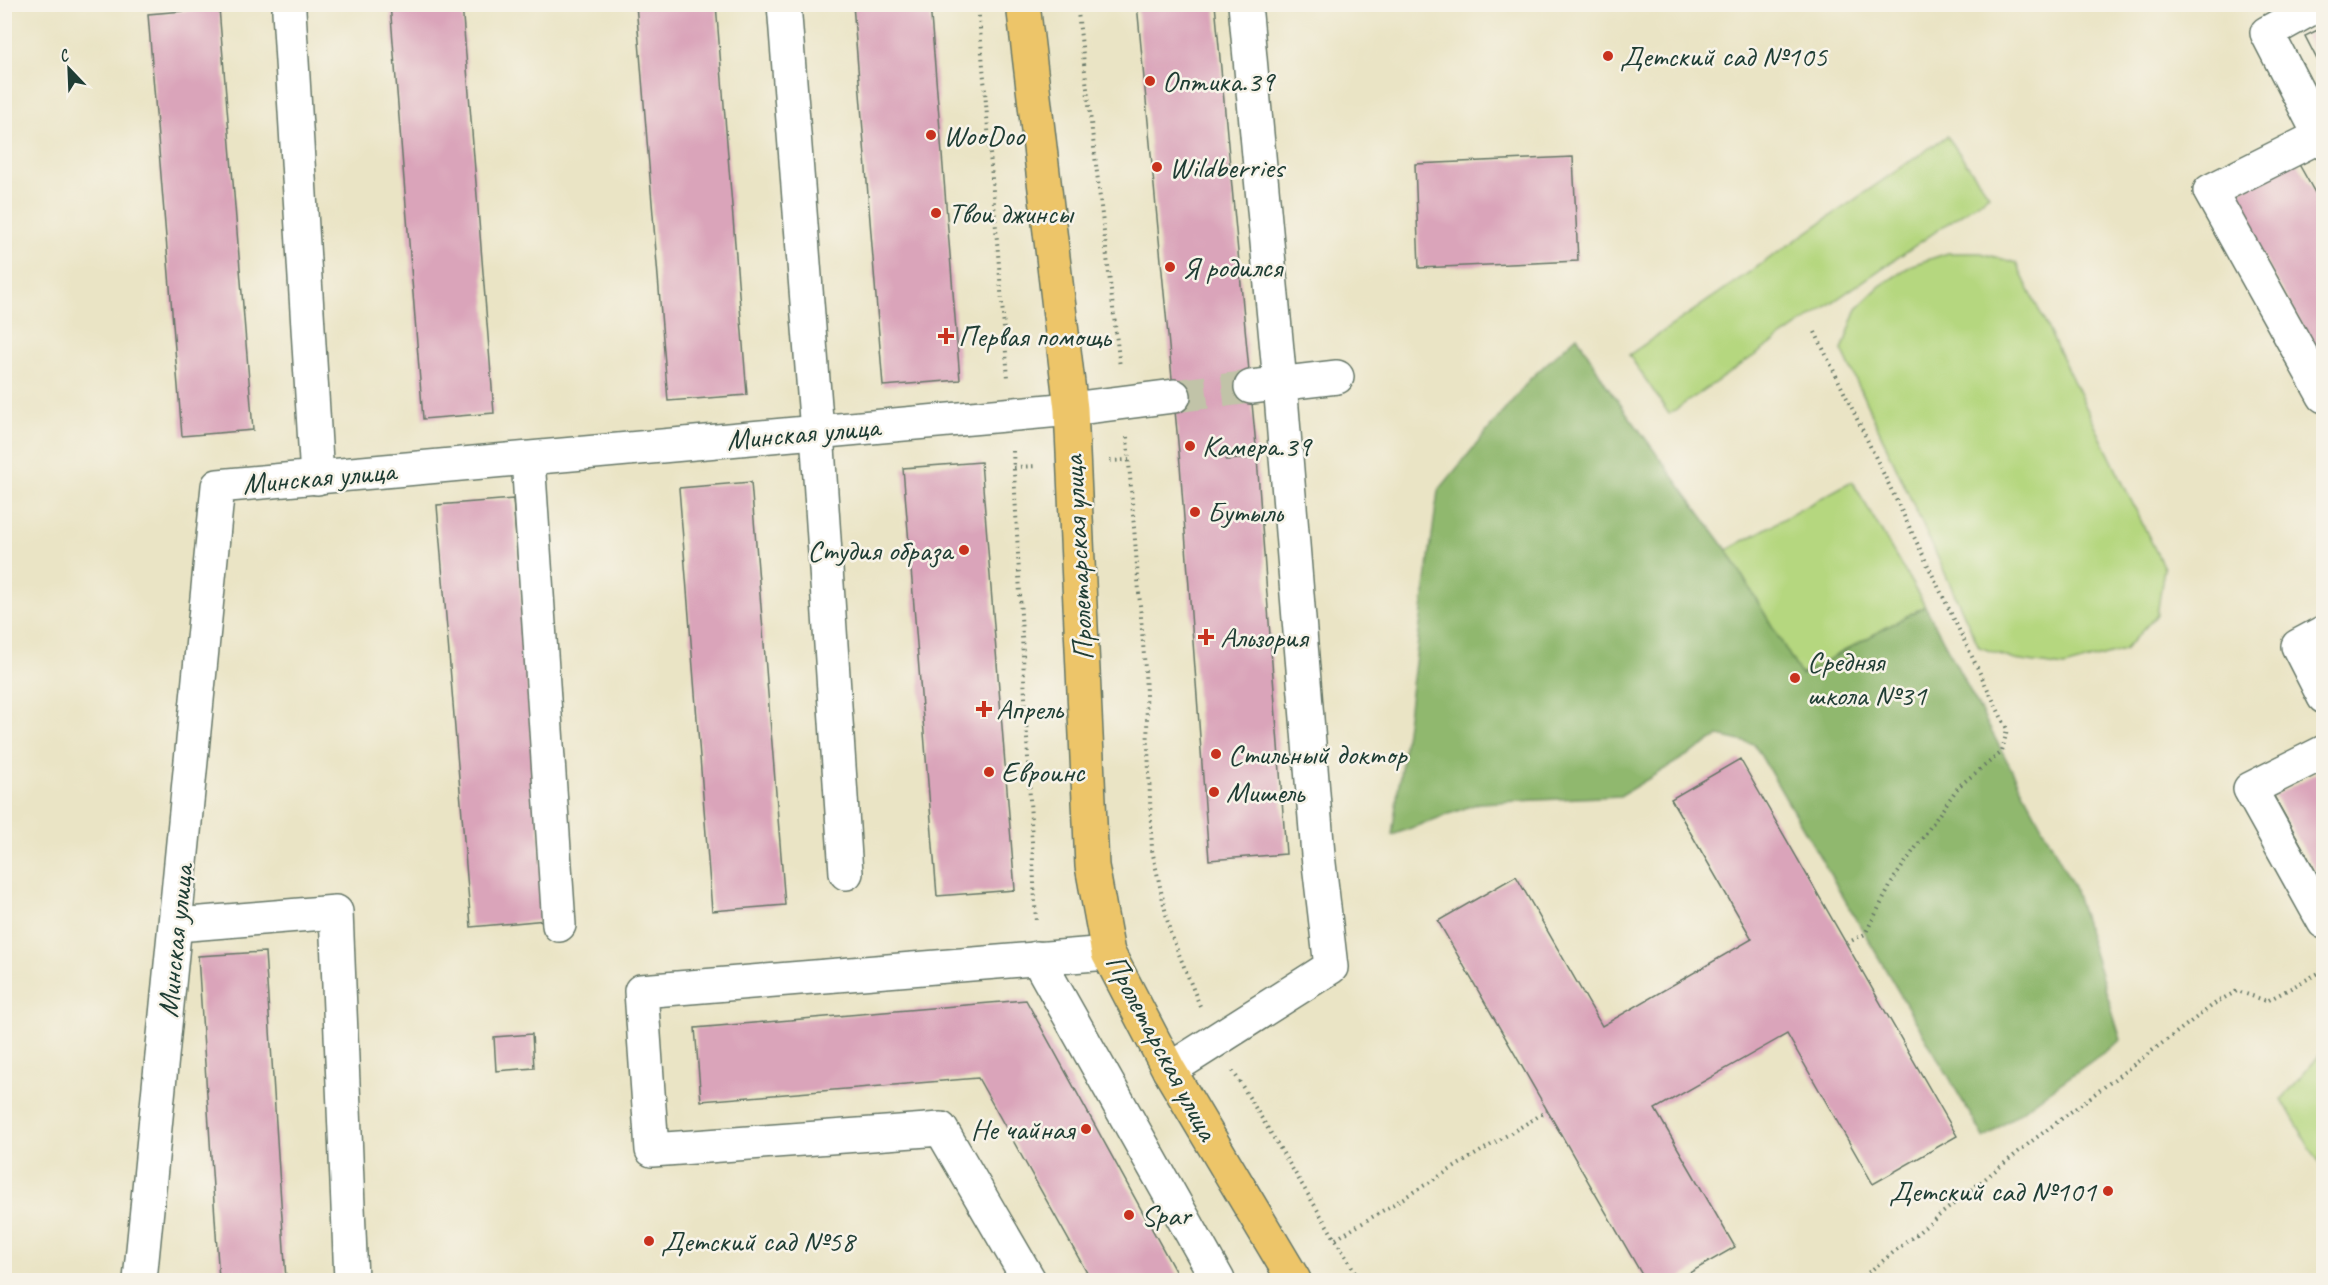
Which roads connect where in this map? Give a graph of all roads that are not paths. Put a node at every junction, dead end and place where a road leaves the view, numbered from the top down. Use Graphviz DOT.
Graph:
graph roads {
  1 [pos="784,4"];
  2 [pos="1023,4"];
  3 [pos="1245,4"];
  4 [pos="2319,4"];
  5 [pos="289,11"];
  6 [pos="2322,139"];
  7 [pos="1337,377"];
  8 [pos="1265,385"];
  9 [pos="1174,396"];
  10 [pos="2324,396"];
  11 [pos="1071,408"];
  12 [pos="817,432"];
  13 [pos="528,459"];
  14 [pos="317,478"];
  15 [pos="2324,633"];
  16 [pos="2324,697"];
  17 [pos="2324,752"];
  18 [pos="846,873"];
  19 [pos="2324,922"];
  20 [pos="177,925"];
  21 [pos="559,925"];
  22 [pos="1108,953"];
  23 [pos="1037,958"];
  24 [pos="1168,1070"];
  25 [pos="141,1281"];
  26 [pos="351,1281"];
  27 [pos="1029,1281"];
  28 [pos="1218,1281"];
  29 [pos="1294,1281"];
  1 -- 12 [label="street"];
  2 -- 11 [label="main road, Пролетарская улица"];
  3 -- 8 [label="street"];
  4 -- 6 [label="street"];
  5 -- 14 [label="street"];
  6 -- 10 [label="street"];
  7 -- 8 [label="street"];
  8 -- 24 [label="street"];
  9 -- 11 [label="street, Минская улица"];
  11 -- 12 [label="street, Минская улица"];
  11 -- 22 [label="main road, Пролетарская улица"];
  12 -- 13 [label="street, Минская улица"];
  12 -- 18 [label="street"];
  13 -- 14 [label="street, Минская улица"];
  13 -- 21 [label="street"];
  14 -- 20 [label="street, Минская улица"];
  15 -- 16 [label="street"];
  17 -- 19 [label="street"];
  20 -- 25 [label="street, Минская улица"];
  20 -- 26 [label="street"];
  22 -- 23 [label="street"];
  22 -- 24 [label="main road, Пролетарская улица"];
  23 -- 27 [label="street"];
  23 -- 28 [label="street"];
  24 -- 29 [label="main road, Пролетарская улица"];
}
